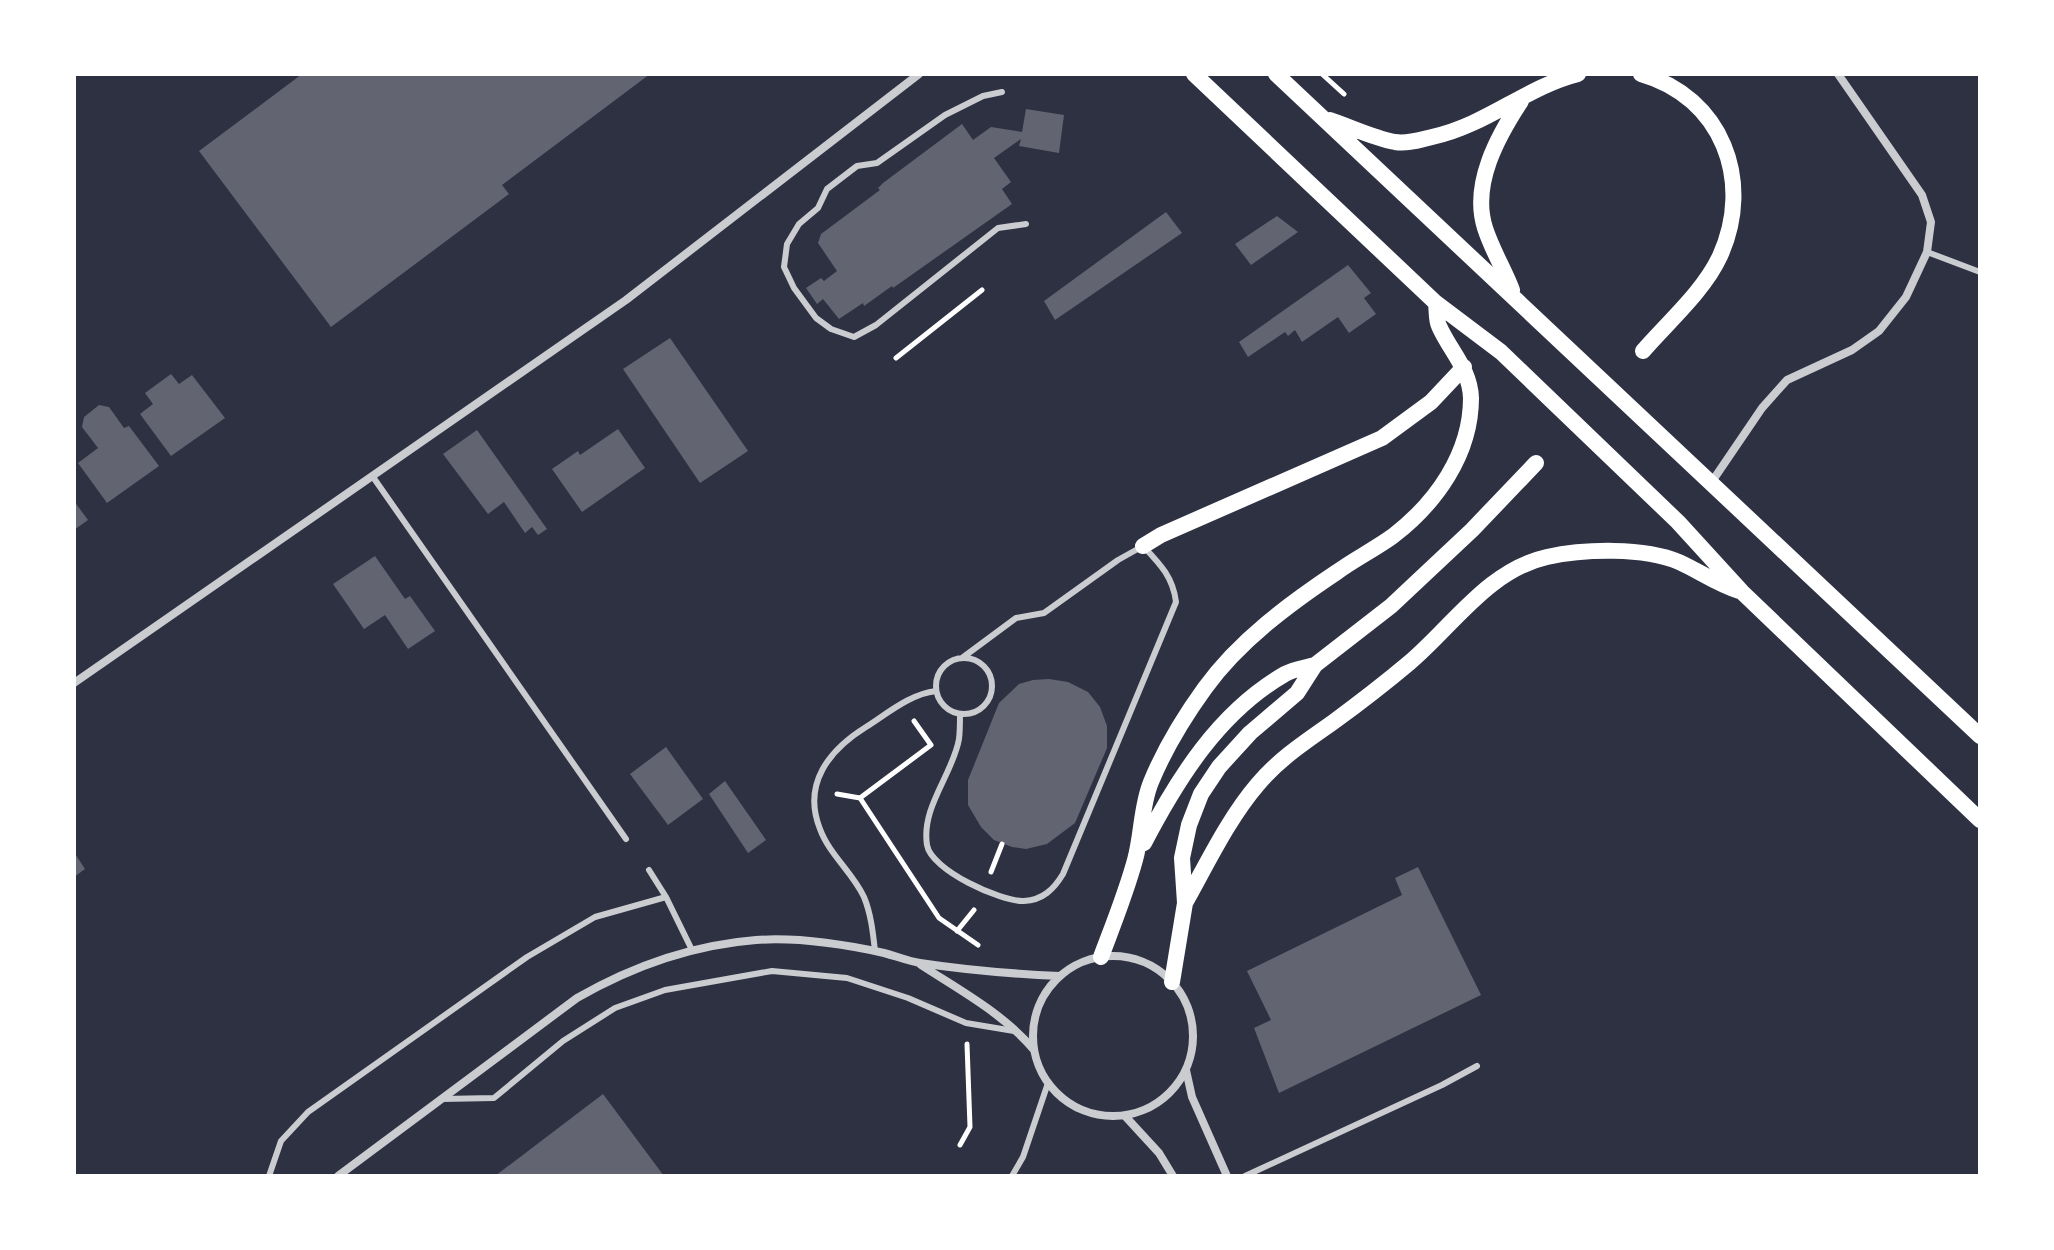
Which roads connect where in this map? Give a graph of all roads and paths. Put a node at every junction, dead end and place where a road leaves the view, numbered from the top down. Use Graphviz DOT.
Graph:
graph roads {
  1 [pos="919,74"];
  2 [pos="1194,74"];
  3 [pos="1276,74"];
  4 [pos="1322,74"];
  5 [pos="1578,74"];
  6 [pos="1641,74"];
  7 [pos="1838,74"];
  8 [pos="1002,92"];
  9 [pos="1345,95"];
  10 [pos="1522,99"];
  11 [pos="1324,118"];
  12 [pos="1026,224"];
  13 [pos="1927,252"];
  14 [pos="1980,272"];
  15 [pos="982,290"];
  16 [pos="1515,296"];
  17 [pos="1436,303"];
  18 [pos="1643,351"];
  19 [pos="896,358"];
  20 [pos="1464,367"];
  21 [pos="1536,463"];
  22 [pos="373,477"];
  23 [pos="1711,484"];
  24 [pos="1143,546"];
  25 [pos="1742,592"];
  26 [pos="962,658"];
  27 [pos="1315,665"];
  28 [pos="74,683"];
  29 [pos="936,691"];
  30 [pos="902,704"];
  31 [pos="960,714"];
  32 [pos="1980,736"];
  33 [pos="816,790"];
  34 [pos="860,798"];
  35 [pos="1980,820"];
  36 [pos="626,839"];
  37 [pos="1136,857"];
  38 [pos="649,870"];
  39 [pos="666,897"];
  40 [pos="1185,903"];
  41 [pos="692,950"];
  42 [pos="875,951"];
  43 [pos="1101,957"];
  44 [pos="917,962"];
  45 [pos="990,971"];
  46 [pos="1060,976"];
  47 [pos="1172,982"];
  48 [pos="1019,1032"];
  49 [pos="967,1043"];
  50 [pos="1034,1050"];
  51 [pos="1477,1066"];
  52 [pos="1186,1070"];
  53 [pos="1048,1083"];
  54 [pos="442,1099"];
  55 [pos="1125,1116"];
  56 [pos="960,1145"];
  57 [pos="269,1176"];
  58 [pos="338,1176"];
  59 [pos="1012,1176"];
  60 [pos="1173,1176"];
  61 [pos="1227,1176"];
  62 [pos="1245,1176"];
  1 -- 22 [label="street"];
  2 -- 17 [label="main road"];
  3 -- 11 [label="main road"];
  4 -- 9 [label="path"];
  5 -- 10 [label="main road"];
  6 -- 18 [label="main road"];
  7 -- 13 [label="street"];
  8 -- 12 [label="lane"];
  10 -- 11 [label="main road"];
  10 -- 16 [label="main road"];
  11 -- 16 [label="main road"];
  13 -- 14 [label="lane"];
  13 -- 23 [label="street"];
  15 -- 19 [label="path"];
  16 -- 23 [label="main road"];
  17 -- 20 [label="main road"];
  17 -- 25 [label="main road"];
  20 -- 24 [label="main road"];
  20 -- 37 [label="main road"];
  21 -- 27 [label="main road"];
  22 -- 28 [label="street"];
  22 -- 36 [label="lane"];
  23 -- 32 [label="main road"];
  24 -- 26 [label="lane"];
  24 -- 31 [label="lane"];
  25 -- 35 [label="main road"];
  25 -- 40 [label="main road"];
  26 -- 29 [label="lane"];
  26 -- 31 [label="lane"];
  27 -- 37 [label="main road"];
  27 -- 40 [label="main road"];
  29 -- 30 [label="lane"];
  29 -- 31 [label="lane"];
  30 -- 33 [label="lane"];
  30 -- 34 [label="path"];
  33 -- 34 [label="path"];
  33 -- 42 [label="lane"];
  34 -- 45 [label="path"];
  37 -- 43 [label="main road"];
  38 -- 39 [label="lane"];
  39 -- 41 [label="lane"];
  39 -- 57 [label="lane"];
  40 -- 47 [label="main road"];
  41 -- 42 [label="street"];
  41 -- 54 [label="street"];
  42 -- 44 [label="street"];
  43 -- 46 [label="street"];
  43 -- 47 [label="street"];
  44 -- 45 [label="street"];
  44 -- 48 [label="street"];
  45 -- 46 [label="street"];
  46 -- 50 [label="street"];
  47 -- 52 [label="street"];
  48 -- 50 [label="street"];
  48 -- 54 [label="lane"];
  49 -- 56 [label="path"];
  50 -- 53 [label="street"];
  51 -- 62 [label="lane"];
  52 -- 55 [label="street"];
  52 -- 61 [label="street"];
  53 -- 55 [label="street"];
  53 -- 59 [label="lane"];
  54 -- 58 [label="street"];
  55 -- 60 [label="street"];
}
